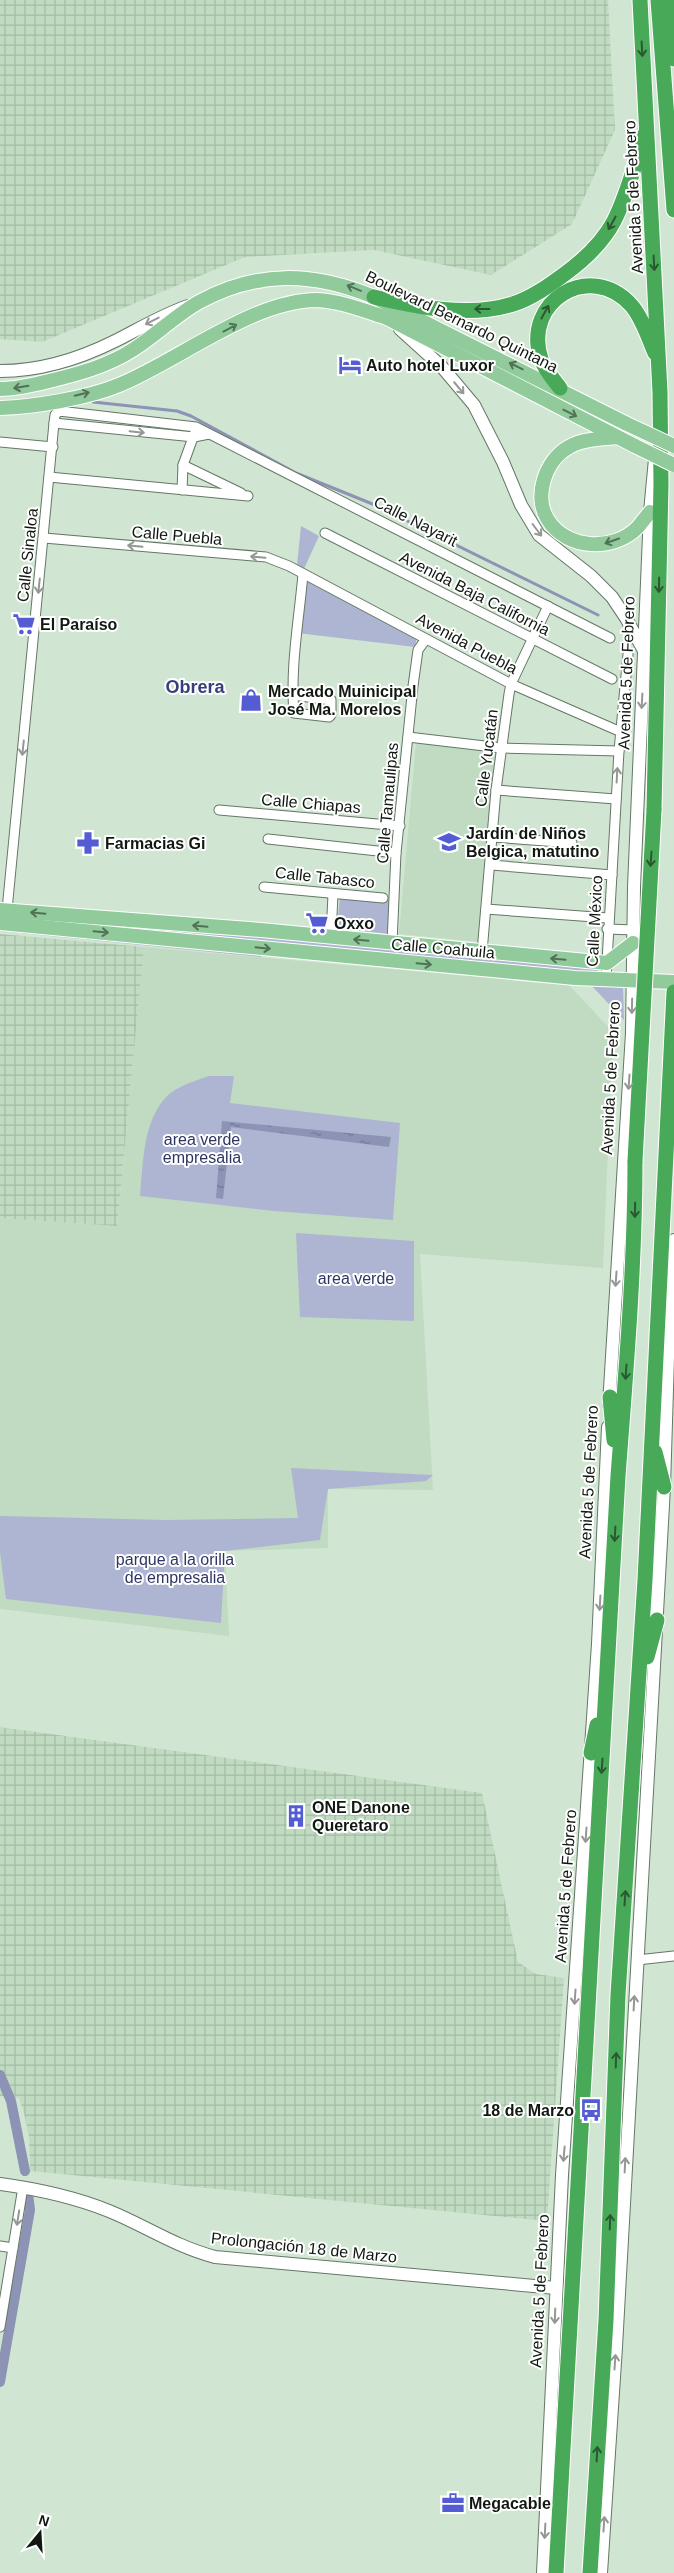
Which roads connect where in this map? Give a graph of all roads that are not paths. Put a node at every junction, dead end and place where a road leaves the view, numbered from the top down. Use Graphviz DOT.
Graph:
graph roads {
  1 [pos="640,0"];
  2 [pos="658,0"];
  3 [pos="669,0"];
  4 [pos="674,59"];
  5 [pos="647,128"];
  6 [pos="674,210"];
  7 [pos="374,297"];
  8 [pos="197,303"];
  9 [pos="387,318"];
  10 [pos="659,363"];
  11 [pos="0,371"];
  12 [pos="560,388"];
  13 [pos="0,389"];
  14 [pos="660,392"];
  15 [pos="0,408"];
  16 [pos="57,412"];
  17 [pos="54,423"];
  18 [pos="196,427"];
  19 [pos="208,434"];
  20 [pos="194,437"];
  21 [pos="617,437"];
  22 [pos="0,442"];
  23 [pos="674,446"];
  24 [pos="52,447"];
  25 [pos="184,465"];
  26 [pos="674,466"];
  27 [pos="49,477"];
  28 [pos="182,490"];
  29 [pos="650,512"];
  30 [pos="325,533"];
  31 [pos="44,538"];
  32 [pos="303,574"];
  33 [pos="548,606"];
  34 [pos="610,638"];
  35 [pos="426,639"];
  36 [pos="531,639"];
  37 [pos="644,652"];
  38 [pos="628,654"];
  39 [pos="612,679"];
  40 [pos="511,684"];
  41 [pos="292,696"];
  42 [pos="621,732"];
  43 [pos="408,737"];
  44 [pos="502,748"];
  45 [pos="619,751"];
  46 [pos="496,790"];
  47 [pos="616,799"];
  48 [pos="219,810"];
  49 [pos="400,826"];
  50 [pos="492,836"];
  51 [pos="268,839"];
  52 [pos="572,843"];
  53 [pos="396,853"];
  54 [pos="491,865"];
  55 [pos="612,875"];
  56 [pos="264,887"];
  57 [pos="333,894"];
  58 [pos="383,898"];
  59 [pos="486,909"];
  60 [pos="4,910"];
  61 [pos="608,918"];
  62 [pos="0,923"];
  63 [pos="607,929"];
  64 [pos="331,937"];
  65 [pos="634,937"];
  66 [pos="392,942"];
  67 [pos="482,952"];
  68 [pos="606,963"];
  69 [pos="606,979"];
  70 [pos="632,980"];
  71 [pos="674,982"];
  72 [pos="674,992"];
  73 [pos="674,1240"];
  74 [pos="610,1397"];
  75 [pos="652,1438"];
  76 [pos="618,1476"];
  77 [pos="664,1487"];
  78 [pos="657,1620"];
  79 [pos="607,1675"];
  80 [pos="638,1698"];
  81 [pos="591,1753"];
  82 [pos="674,1956"];
  83 [pos="636,1960"];
  84 [pos="0,2184"];
  85 [pos="23,2187"];
  86 [pos="0,2246"];
  87 [pos="13,2248"];
  88 [pos="556,2288"];
  89 [pos="0,2323"];
  90 [pos="543,2573"];
  91 [pos="556,2573"];
  92 [pos="590,2573"];
  93 [pos="600,2573"];
  1 -- 5 [label="highway, Avenida 5 de Febrero, one-way"];
  2 -- 6 [label="highway"];
  3 -- 4 [label="highway"];
  5 -- 7 [label="highway, one-way"];
  5 -- 10 [label="highway, Avenida 5 de Febrero, one-way"];
  7 -- 8 [label="main road, Boulevard Bernardo Quintana, one-way"];
  12 -- 7 [label="main road, Boulevard Bernardo Quintana, one-way"];
  8 -- 11 [label="main road, Boulevard Bernardo Quintana, one-way"];
  8 -- 13 [label="main road, one-way"];
  15 -- 9 [label="main road, Boulevard Bernardo Quintana, one-way"];
  9 -- 21 [label="main road, Boulevard Bernardo Quintana, one-way"];
  9 -- 37 [label="main road, one-way"];
  12 -- 10 [label="highway, one-way"];
  10 -- 14 [label="highway, Avenida 5 de Febrero"];
  12 -- 23 [label="main road, Boulevard Bernardo Quintana, bridge"];
  14 -- 29 [label="main road, Avenida 5 de Febrero"];
  14 -- 76 [label="highway, Avenida 5 de Febrero, one-way, bridge"];
  16 -- 17 [label="street, Calle Sinaloa"];
  16 -- 18 [label="street, Calle Nayarit"];
  17 -- 20 [label="street, one-way"];
  17 -- 24 [label="street, Calle Sinaloa"];
  18 -- 19 [label="street, Calle Nayarit"];
  18 -- 20 [label="street"];
  19 -- 20 [label="street"];
  19 -- 33 [label="street, Calle Nayarit"];
  20 -- 25 [label="street"];
  21 -- 26 [label="main road, Boulevard Bernardo Quintana, bridge"];
  29 -- 21 [label="main road, one-way"];
  22 -- 24 [label="street"];
  24 -- 27 [label="street, Calle Sinaloa"];
  25 -- 28 [label="street"];
  25 -- 28 [label="street"];
  27 -- 28 [label="street"];
  27 -- 31 [label="street, Calle Sinaloa"];
  29 -- 37 [label="main road, Avenida 5 de Febrero"];
  30 -- 36 [label="street, Avenida Baja California"];
  32 -- 31 [label="street, Calle Puebla, one-way"];
  31 -- 60 [label="street, Calle Sinaloa, one-way"];
  32 -- 35 [label="street, Avenida Puebla"];
  32 -- 41 [label="street"];
  33 -- 34 [label="street, Calle Nayarit"];
  33 -- 36 [label="street, Calle Yucatán"];
  35 -- 40 [label="street, Avenida Puebla"];
  35 -- 43 [label="street, Calle Tamaulipas"];
  36 -- 39 [label="street, Avenida Baja California"];
  36 -- 40 [label="street, Calle Yucatán"];
  37 -- 65 [label="main road, Avenida 5 de Febrero, one-way"];
  38 -- 42 [label="street, Calle México"];
  40 -- 42 [label="street, Avenida Puebla"];
  40 -- 44 [label="street, Calle Yucatán"];
  41 -- 41 [label="street"];
  42 -- 45 [label="street, Calle México"];
  43 -- 44 [label="street"];
  43 -- 49 [label="street, Calle Tamaulipas"];
  44 -- 45 [label="street"];
  44 -- 46 [label="street, Calle Yucatán"];
  47 -- 45 [label="street, Calle México, one-way"];
  46 -- 47 [label="street"];
  46 -- 50 [label="street, Calle Yucatán"];
  47 -- 55 [label="street, Calle México"];
  48 -- 49 [label="street, Calle Chiapas"];
  49 -- 53 [label="street, Calle Tamaulipas"];
  50 -- 52 [label="street"];
  50 -- 54 [label="street, Calle Yucatán"];
  51 -- 53 [label="street"];
  53 -- 66 [label="street, Calle Tamaulipas"];
  54 -- 55 [label="street"];
  54 -- 59 [label="street, Calle Yucatán"];
  55 -- 61 [label="street, Calle México"];
  56 -- 57 [label="street, Calle Tabasco"];
  57 -- 58 [label="street, Calle Tabasco"];
  57 -- 64 [label="street"];
  59 -- 61 [label="street"];
  59 -- 67 [label="street, Calle Yucatán"];
  64 -- 60 [label="main road, Calle Coahuila, one-way"];
  61 -- 63 [label="street, Calle México"];
  62 -- 69 [label="main road, Calle Coahuila, one-way"];
  63 -- 65 [label="street"];
  63 -- 68 [label="street, Calle México"];
  66 -- 64 [label="main road, Calle Coahuila, one-way"];
  65 -- 68 [label="main road"];
  65 -- 70 [label="main road, Avenida 5 de Febrero"];
  66 -- 67 [label="main road, Calle Coahuila"];
  68 -- 67 [label="main road, Calle Coahuila, one-way"];
  68 -- 69 [label="street, Calle México"];
  69 -- 70 [label="main road, Calle Coahuila"];
  70 -- 71 [label="main road, Calle Coahuila"];
  70 -- 74 [label="main road, Avenida 5 de Febrero, one-way"];
  72 -- 75 [label="highway"];
  73 -- 77 [label="main road"];
  74 -- 76 [label="highway"];
  74 -- 81 [label="main road, Avenida 5 de Febrero, one-way"];
  75 -- 77 [label="highway"];
  75 -- 80 [label="highway"];
  76 -- 79 [label="highway, Avenida 5 de Febrero, one-way"];
  77 -- 78 [label="main road"];
  78 -- 80 [label="highway"];
  78 -- 83 [label="main road"];
  79 -- 81 [label="highway"];
  79 -- 91 [label="highway, Avenida 5 de Febrero, one-way"];
  92 -- 80 [label="highway, one-way"];
  81 -- 88 [label="main road, Avenida 5 de Febrero, one-way"];
  82 -- 83 [label="street"];
  93 -- 83 [label="main road, one-way"];
  84 -- 85 [label="main road, Prolongación 18 de Marzo"];
  85 -- 87 [label="street, one-way"];
  85 -- 88 [label="main road, Prolongación 18 de Marzo"];
  86 -- 87 [label="street"];
  87 -- 89 [label="street"];
  88 -- 90 [label="main road, Avenida 5 de Febrero, one-way"];
}
